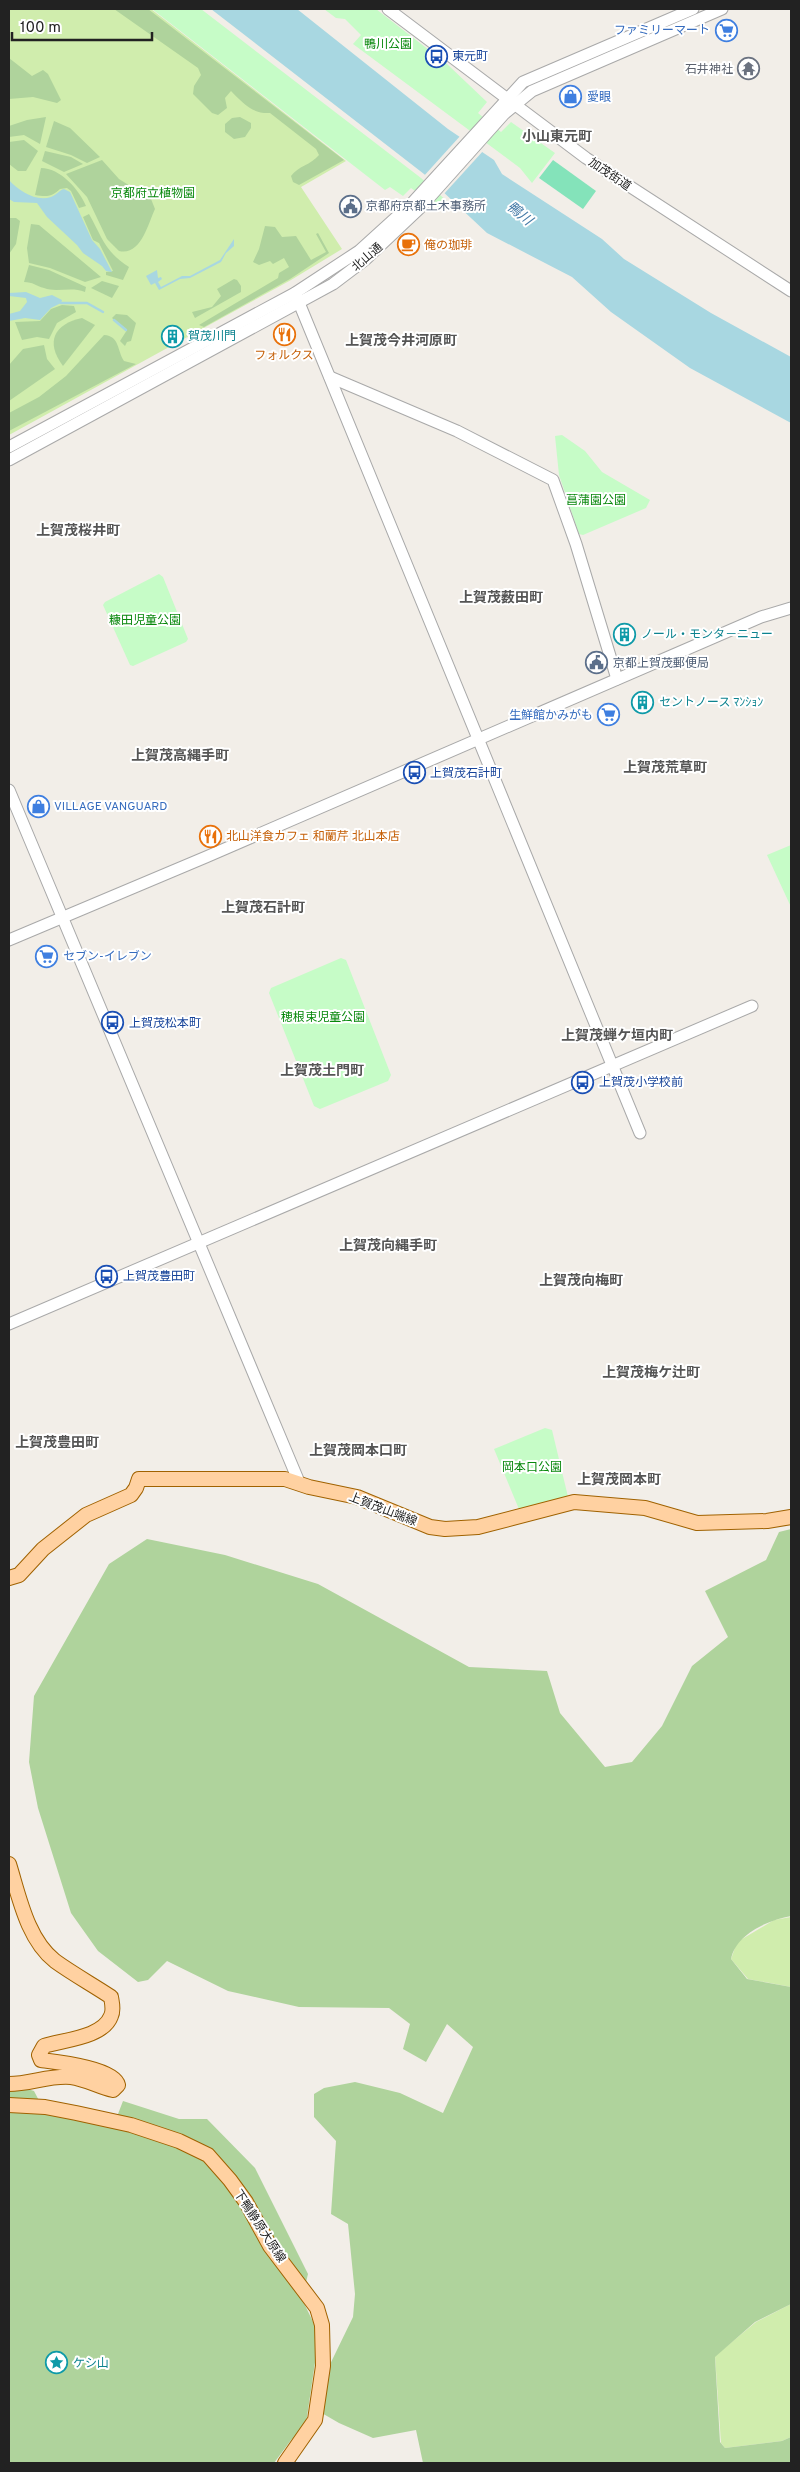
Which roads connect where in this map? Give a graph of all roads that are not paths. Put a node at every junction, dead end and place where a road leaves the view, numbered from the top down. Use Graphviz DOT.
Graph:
graph roads {
  1 [pos="388,9"];
  2 [pos="693,9"];
  3 [pos="722,9"];
  4 [pos="618,47"];
  5 [pos="511,102"];
  6 [pos="791,291"];
  7 [pos="297,298"];
  8 [pos="330,377"];
  9 [pos="26,445"];
  10 [pos="9,448"];
  11 [pos="9,460"];
  12 [pos="791,608"];
  13 [pos="617,679"];
  14 [pos="478,740"];
  15 [pos="9,790"];
  16 [pos="62,918"];
  17 [pos="9,940"];
  18 [pos="752,1006"];
  19 [pos="612,1066"];
  20 [pos="640,1132"];
  21 [pos="199,1244"];
  22 [pos="9,1324"];
  23 [pos="299,1482"];
  24 [pos="791,1517"];
  25 [pos="9,1578"];
  26 [pos="9,1864"];
  27 [pos="9,2084"];
  28 [pos="9,2105"];
  29 [pos="285,2463"];
  1 -- 5 [label="street, 加茂街道"];
  2 -- 4 [label="street, 北山通"];
  3 -- 4 [label="street, 北山通"];
  4 -- 5 [label="street, 北山通"];
  5 -- 6 [label="street, 加茂街道"];
  5 -- 7 [label="street, 北山通"];
  7 -- 8 [label="street"];
  7 -- 9 [label="street, 北山通"];
  8 -- 13 [label="street"];
  8 -- 14 [label="street"];
  9 -- 10 [label="street, 北山通"];
  9 -- 11 [label="street, 北山通"];
  12 -- 13 [label="street"];
  13 -- 14 [label="street"];
  14 -- 16 [label="street"];
  14 -- 19 [label="street"];
  15 -- 16 [label="street"];
  16 -- 17 [label="street"];
  16 -- 21 [label="street"];
  18 -- 19 [label="street"];
  19 -- 20 [label="street"];
  19 -- 21 [label="street"];
  21 -- 22 [label="street"];
  21 -- 23 [label="street"];
  23 -- 24 [label="main road, 上賀茂山端線"];
  23 -- 25 [label="main road, 上賀茂山端線"];
  26 -- 27 [label="main road"];
  28 -- 29 [label="main road, 下鴨静原大原線"];
}
